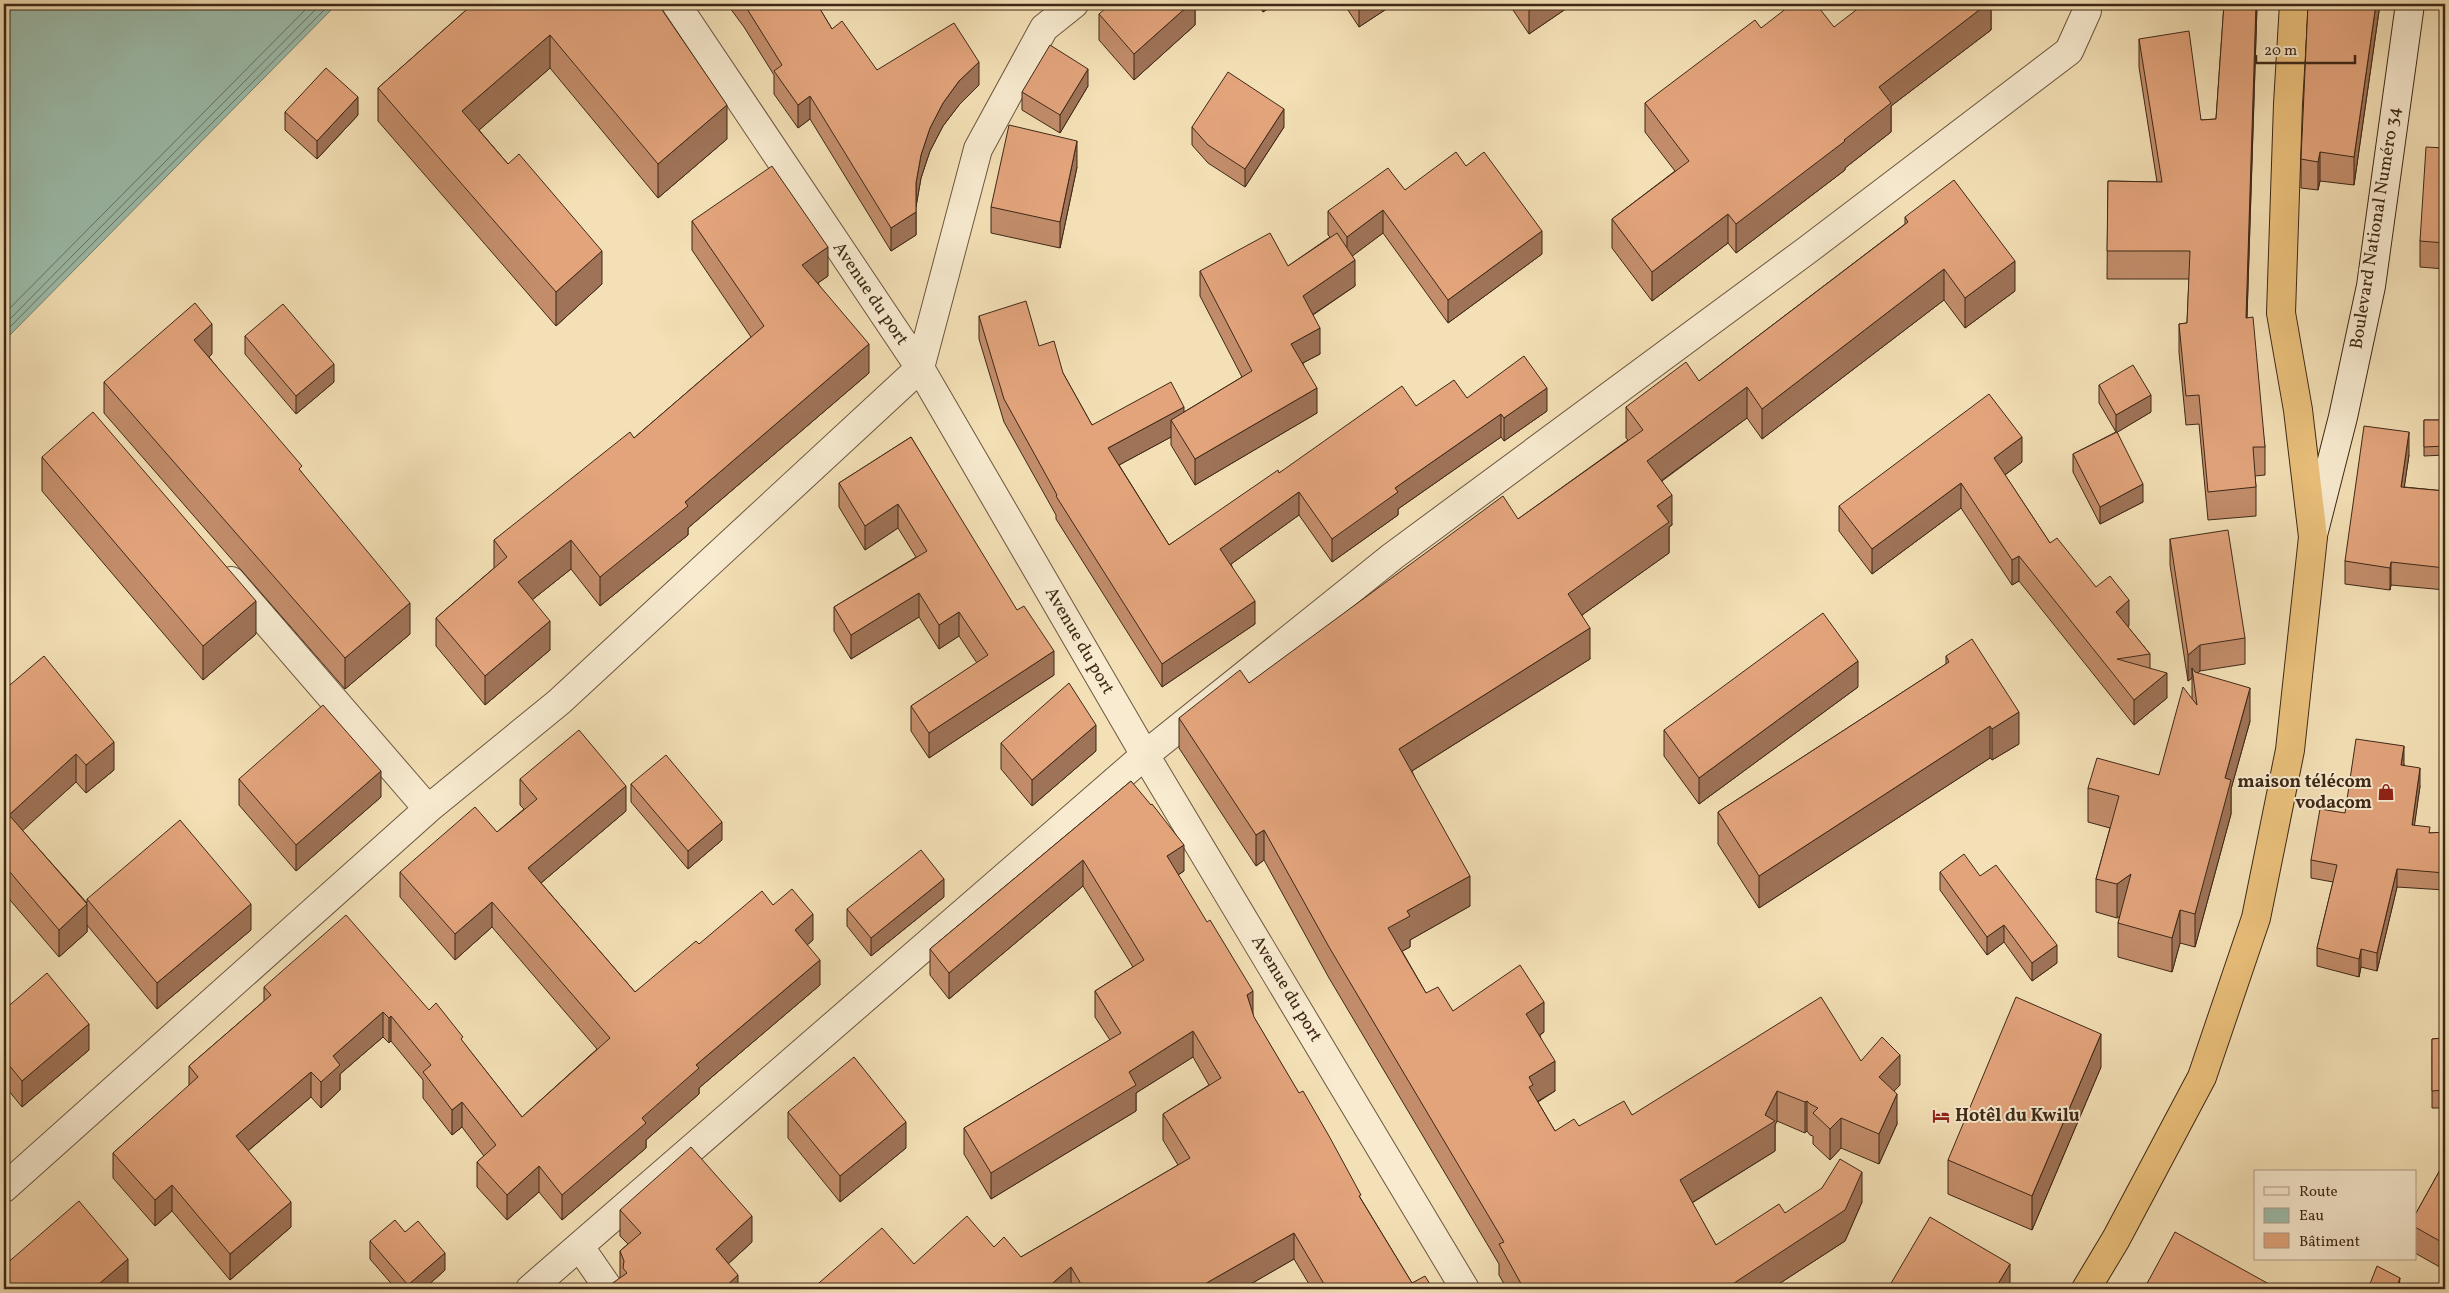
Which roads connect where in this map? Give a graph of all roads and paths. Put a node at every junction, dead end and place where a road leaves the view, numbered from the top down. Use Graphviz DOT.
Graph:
graph roads {
  1 [pos="676,4"];
  2 [pos="1074,4"];
  3 [pos="2088,4"];
  4 [pos="2294,4"];
  5 [pos="2410,4"];
  6 [pos="920,368"];
  7 [pos="2313,537"];
  8 [pos="212,560"];
  9 [pos="1146,755"];
  10 [pos="428,809"];
  11 [pos="4,1188"];
  12 [pos="580,1248"];
  13 [pos="530,1289"];
  14 [pos="609,1289"];
  15 [pos="1465,1289"];
  16 [pos="2086,1289"];
  1 -- 6 [label="street, Avenue du port"];
  2 -- 6 [label="street"];
  3 -- 9 [label="street"];
  4 -- 7 [label="highway"];
  5 -- 7 [label="street, Boulevard National Numéro 34"];
  6 -- 9 [label="street, Avenue du port"];
  6 -- 10 [label="street"];
  7 -- 16 [label="highway"];
  8 -- 10 [label="street"];
  9 -- 12 [label="street"];
  9 -- 15 [label="street, Avenue du port"];
  10 -- 11 [label="street"];
  12 -- 13 [label="street"];
  12 -- 14 [label="street"];
}
